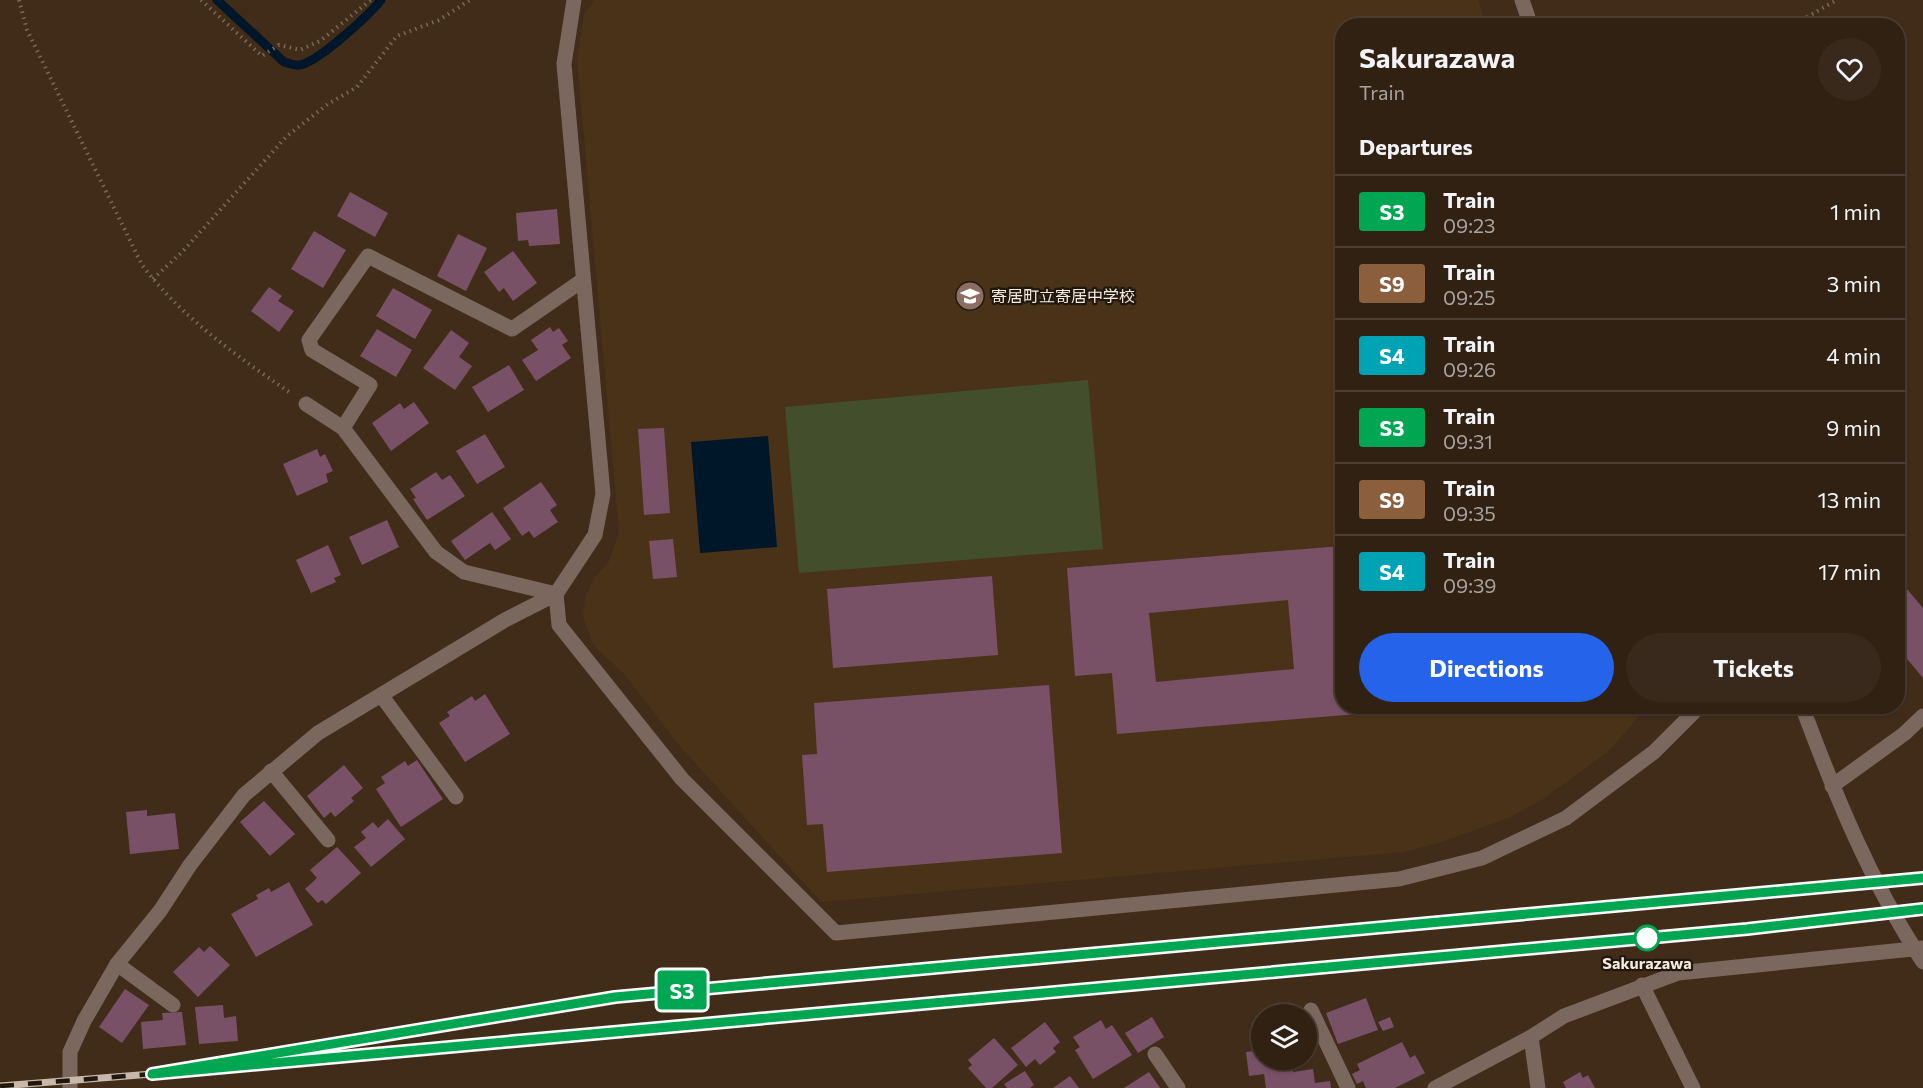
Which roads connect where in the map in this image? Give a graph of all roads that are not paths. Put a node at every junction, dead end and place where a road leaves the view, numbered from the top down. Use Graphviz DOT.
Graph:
graph roads {
  1 [pos="574,0"];
  2 [pos="1522,0"];
  3 [pos="1528,18"];
  4 [pos="583,280"];
  5 [pos="306,404"];
  6 [pos="344,428"];
  7 [pos="556,594"];
  8 [pos="381,695"];
  9 [pos="1692,714"];
  10 [pos="1805,714"];
  11 [pos="1923,716"];
  12 [pos="271,771"];
  13 [pos="1832,786"];
  14 [pos="456,797"];
  15 [pos="328,840"];
  16 [pos="1920,953"];
  17 [pos="117,964"];
  18 [pos="1642,985"];
  19 [pos="173,1005"];
  20 [pos="1317,1023"];
  21 [pos="1531,1037"];
  22 [pos="1155,1054"];
  23 [pos="70,1088"];
  24 [pos="1178,1088"];
  25 [pos="1348,1088"];
  26 [pos="1435,1088"];
  27 [pos="1538,1088"];
  28 [pos="1692,1088"];
  1 -- 4 [label="street"];
  2 -- 3 [label="street"];
  4 -- 6 [label="street"];
  4 -- 7 [label="street"];
  5 -- 6 [label="street"];
  6 -- 7 [label="street"];
  7 -- 8 [label="street"];
  7 -- 9 [label="street"];
  8 -- 12 [label="street"];
  8 -- 14 [label="street"];
  10 -- 13 [label="street"];
  11 -- 13 [label="street"];
  12 -- 15 [label="street"];
  12 -- 17 [label="street"];
  13 -- 16 [label="street"];
  16 -- 18 [label="street"];
  17 -- 19 [label="street"];
  17 -- 23 [label="street"];
  18 -- 21 [label="street"];
  18 -- 28 [label="street"];
  20 -- 25 [label="street"];
  21 -- 26 [label="street"];
  21 -- 27 [label="street"];
  22 -- 24 [label="street"];
}
